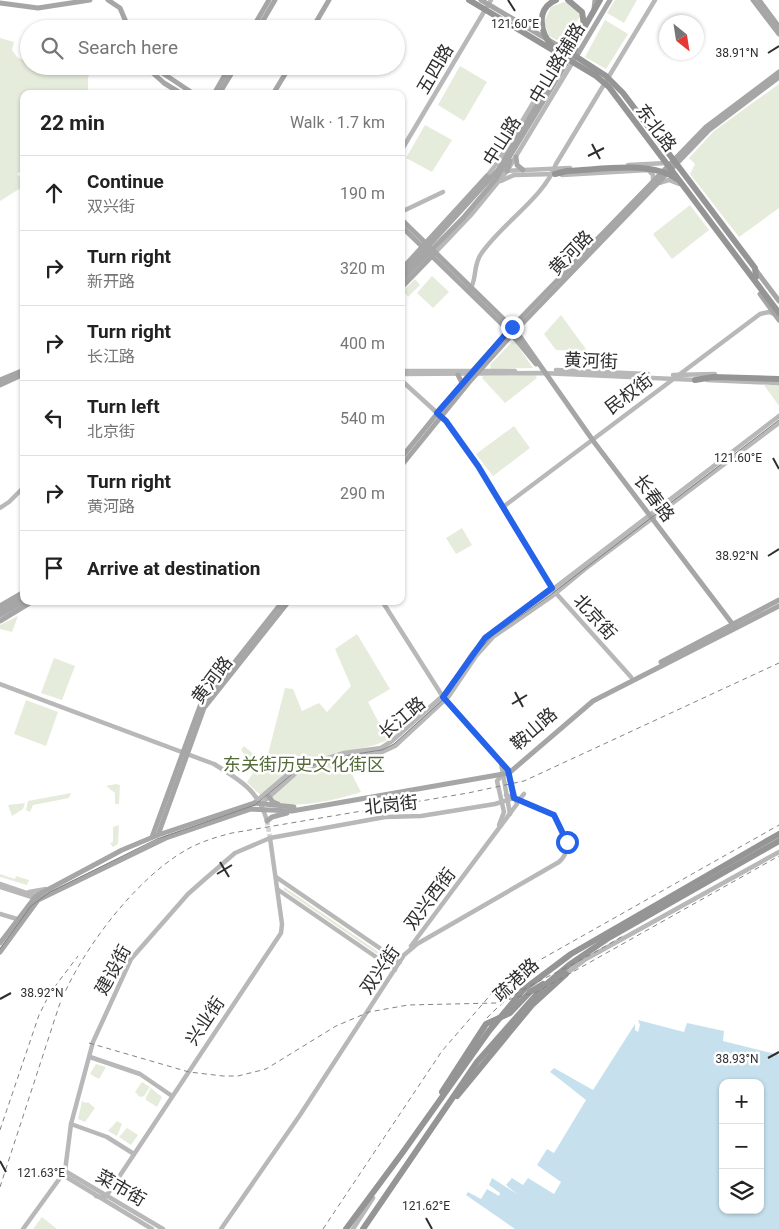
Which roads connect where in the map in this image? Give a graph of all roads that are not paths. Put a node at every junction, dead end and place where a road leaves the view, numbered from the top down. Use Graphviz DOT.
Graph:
graph roads {
  1 [pos="90,0"];
  2 [pos="108,0"];
  3 [pos="270,0"];
  4 [pos="274,0"];
  5 [pos="329,0"];
  6 [pos="467,0"];
  7 [pos="475,0"];
  8 [pos="482,0"];
  9 [pos="556,0"];
  10 [pos="568,0"];
  11 [pos="595,0"];
  12 [pos="600,0"];
  13 [pos="604,0"];
  14 [pos="610,0"];
  15 [pos="653,0"];
  16 [pos="753,0"];
  17 [pos="759,0"];
  18 [pos="490,2"];
  19 [pos="0,4"];
  20 [pos="594,9"];
  21 [pos="484,11"];
  22 [pos="125,20"];
  23 [pos="258,20"];
  24 [pos="263,20"];
  25 [pos="317,20"];
  26 [pos="584,26"];
  27 [pos="779,27"];
  28 [pos="779,34"];
  29 [pos="553,47"];
  30 [pos="572,55"];
  31 [pos="568,62"];
  32 [pos="779,72"];
  33 [pos="156,75"];
  34 [pos="159,75"];
  35 [pos="163,75"];
  36 [pos="225,75"];
  37 [pos="231,75"];
  38 [pos="285,75"];
  39 [pos="607,77"];
  40 [pos="779,77"];
  41 [pos="602,85"];
  42 [pos="175,90"];
  43 [pos="181,90"];
  44 [pos="187,90"];
  45 [pos="216,90"];
  46 [pos="221,90"];
  47 [pos="275,90"];
  48 [pos="405,144"];
  49 [pos="667,152"];
  50 [pos="514,156"];
  51 [pos="670,163"];
  52 [pos="647,164"];
  53 [pos="524,170"];
  54 [pos="648,170"];
  55 [pos="502,171"];
  56 [pos="553,172"];
  57 [pos="487,176"];
  58 [pos="498,183"];
  59 [pos="655,183"];
  60 [pos="682,185"];
  61 [pos="697,190"];
  62 [pos="443,192"];
  63 [pos="688,196"];
  64 [pos="703,198"];
  65 [pos="694,205"];
  66 [pos="704,209"];
  67 [pos="405,210"];
  68 [pos="405,224"];
  69 [pos="405,229"];
  70 [pos="431,248"];
  71 [pos="405,267"];
  72 [pos="755,268"];
  73 [pos="405,272"];
  74 [pos="405,277"];
  75 [pos="756,277"];
  76 [pos="405,283"];
  77 [pos="470,289"];
  78 [pos="762,296"];
  79 [pos="779,300"];
  80 [pos="779,308"];
  81 [pos="760,314"];
  82 [pos="778,314"];
  83 [pos="779,320"];
  84 [pos="512,331"];
  85 [pos="20,372"];
  86 [pos="543,372"];
  87 [pos="405,373"];
  88 [pos="405,373"];
  89 [pos="474,373"];
  90 [pos="458,375"];
  91 [pos="20,376"];
  92 [pos="676,377"];
  93 [pos="779,379"];
  94 [pos="0,380"];
  95 [pos="695,380"];
  96 [pos="462,383"];
  97 [pos="405,384"];
  98 [pos="0,386"];
  99 [pos="439,415"];
  100 [pos="779,416"];
  101 [pos="779,423"];
  102 [pos="592,439"];
  103 [pos="405,453"];
  104 [pos="405,461"];
  105 [pos="20,491"];
  106 [pos="503,507"];
  107 [pos="0,508"];
  108 [pos="651,516"];
  109 [pos="554,591"];
  110 [pos="20,594"];
  111 [pos="20,598"];
  112 [pos="779,600"];
  113 [pos="20,603"];
  114 [pos="26,605"];
  115 [pos="280,605"];
  116 [pos="286,605"];
  117 [pos="385,605"];
  118 [pos="0,606"];
  119 [pos="779,606"];
  120 [pos="0,610"];
  121 [pos="0,615"];
  122 [pos="0,621"];
  123 [pos="734,626"];
  124 [pos="631,677"];
  125 [pos="0,684"];
  126 [pos="444,698"];
  127 [pos="185,754"];
  128 [pos="505,774"];
  129 [pos="524,794"];
  130 [pos="269,797"];
  131 [pos="505,798"];
  132 [pos="517,800"];
  133 [pos="262,804"];
  134 [pos="509,808"];
  135 [pos="292,809"];
  136 [pos="509,816"];
  137 [pos="267,821"];
  138 [pos="502,822"];
  139 [pos="779,834"];
  140 [pos="158,835"];
  141 [pos="270,838"];
  142 [pos="152,840"];
  143 [pos="779,842"];
  144 [pos="779,852"];
  145 [pos="276,877"];
  146 [pos="0,885"];
  147 [pos="50,888"];
  148 [pos="277,889"];
  149 [pos="27,892"];
  150 [pos="38,898"];
  151 [pos="0,914"];
  152 [pos="17,919"];
  153 [pos="606,936"];
  154 [pos="0,943"];
  155 [pos="0,952"];
  156 [pos="404,956"];
  157 [pos="400,962"];
  158 [pos="395,970"];
  159 [pos="565,974"];
  160 [pos="556,981"];
  161 [pos="539,986"];
  162 [pos="545,992"];
  163 [pos="90,1057"];
  164 [pos="172,1096"];
  165 [pos="435,1107"];
  166 [pos="442,1112"];
  167 [pos="71,1124"];
  168 [pos="134,1154"];
  169 [pos="64,1174"];
  170 [pos="385,1177"];
  171 [pos="107,1195"];
  172 [pos="96,1196"];
  173 [pos="25,1229"];
  174 [pos="152,1229"];
  175 [pos="163,1229"];
  176 [pos="221,1229"];
  177 [pos="346,1229"];
  178 [pos="353,1229"];
  179 [pos="363,1229"];
  1 -- 19 [label="main road"];
  2 -- 22 [label="main road"];
  3 -- 23 [label="main road"];
  4 -- 24 [label="main road"];
  5 -- 25 [label="main road"];
  6 -- 21 [label="main road, 东北路"];
  6 -- 60 [label="highway, 东北路"];
  7 -- 29 [label="highway, 东北路"];
  8 -- 18 [label="main road, 东北路"];
  9 -- 29 [label="highway"];
  10 -- 26 [label="highway"];
  11 -- 20 [label="main road, 中山路辅路"];
  12 -- 20 [label="highway, 中山路"];
  13 -- 30 [label="highway, 中山路"];
  14 -- 30 [label="main road, 中山路辅路"];
  15 -- 39 [label="main road"];
  16 -- 28 [label="main road"];
  17 -- 27 [label="main road"];
  18 -- 21 [label="main road, 五四路"];
  18 -- 30 [label="main road, 东北路"];
  20 -- 26 [label="highway, 中山路"];
  21 -- 31 [label="main road, 东北路"];
  21 -- 48 [label="main road, 五四路"];
  26 -- 30 [label="highway, 中山路"];
  29 -- 66 [label="highway, 东北路"];
  30 -- 31 [label="highway, 中山路"];
  30 -- 39 [label="highway, 东北路"];
  31 -- 41 [label="highway, 东北路"];
  31 -- 50 [label="main road, 中山路"];
  31 -- 55 [label="main road, 中山路"];
  31 -- 57 [label="main road, 中山路辅路"];
  32 -- 51 [label="main road, 黄河路"];
  33 -- 42 [label="main road"];
  34 -- 43 [label="main road"];
  35 -- 44 [label="main road"];
  36 -- 45 [label="main road"];
  37 -- 46 [label="main road"];
  38 -- 47 [label="main road"];
  39 -- 41 [label="main road"];
  39 -- 49 [label="highway, 东北路"];
  40 -- 51 [label="main road, 黄河路"];
  41 -- 51 [label="highway, 东北路"];
  41 -- 56 [label="main road"];
  49 -- 51 [label="highway"];
  49 -- 51 [label="highway, 东北路"];
  50 -- 53 [label="main road"];
  50 -- 55 [label="main road, 中山路"];
  51 -- 52 [label="main road"];
  51 -- 59 [label="main road, 黄河路"];
  51 -- 60 [label="highway, 东北路"];
  51 -- 61 [label="highway, 东北路"];
  52 -- 54 [label="main road"];
  52 -- 56 [label="main road"];
  53 -- 55 [label="main road"];
  53 -- 56 [label="main road"];
  54 -- 56 [label="main road"];
  54 -- 59 [label="main road"];
  55 -- 57 [label="main road"];
  55 -- 58 [label="main road"];
  55 -- 70 [label="main road, 中山路"];
  56 -- 58 [label="main road"];
  56 -- 60 [label="highway"];
  56 -- 77 [label="main road"];
  57 -- 70 [label="main road"];
  58 -- 70 [label="main road"];
  59 -- 60 [label="main road"];
  59 -- 84 [label="main road, 黄河路"];
  60 -- 63 [label="highway, 东北路"];
  60 -- 66 [label="highway, 东北路"];
  61 -- 63 [label="highway"];
  61 -- 64 [label="highway, 东北路"];
  62 -- 67 [label="main road"];
  63 -- 65 [label="highway, 东北路"];
  64 -- 65 [label="highway"];
  64 -- 72 [label="highway, 东北路"];
  65 -- 78 [label="highway, 东北路"];
  66 -- 75 [label="highway, 东北路"];
  66 -- 82 [label="highway, 东北路"];
  68 -- 70 [label="main road, 长春路"];
  69 -- 70 [label="main road, 长春路"];
  70 -- 71 [label="main road"];
  70 -- 73 [label="main road, 中山路"];
  70 -- 74 [label="main road, 中山路"];
  70 -- 76 [label="main road"];
  70 -- 77 [label="main road, 长春路"];
  72 -- 75 [label="highway"];
  72 -- 79 [label="main road, 东北路"];
  75 -- 80 [label="highway, 东北路"];
  77 -- 84 [label="main road, 长春路"];
  78 -- 81 [label="main road"];
  78 -- 82 [label="highway, 东北路"];
  81 -- 82 [label="main road"];
  81 -- 92 [label="main road, 民权街"];
  82 -- 83 [label="main road, 东北路"];
  84 -- 86 [label="main road, 长春路"];
  84 -- 89 [label="main road, 黄河路"];
  85 -- 94 [label="main road"];
  86 -- 89 [label="main road, 黄河街"];
  86 -- 92 [label="main road, 黄河街"];
  86 -- 102 [label="main road, 长春路"];
  87 -- 89 [label="main road, 黄河街"];
  88 -- 90 [label="main road, 黄河街"];
  89 -- 90 [label="main road, 黄河街"];
  89 -- 96 [label="main road, 黄河路"];
  89 -- 99 [label="main road, 黄河路"];
  90 -- 96 [label="main road"];
  91 -- 98 [label="main road"];
  92 -- 93 [label="main road, 黄河街"];
  92 -- 95 [label="main road, 黄河街"];
  92 -- 102 [label="main road, 民权街"];
  93 -- 95 [label="main road, 黄河街"];
  93 -- 95 [label="highway"];
  96 -- 99 [label="main road, 黄河路"];
  97 -- 99 [label="main road, 北京街"];
  99 -- 103 [label="main road, 黄河路"];
  99 -- 104 [label="main road, 黄河路"];
  99 -- 106 [label="main road, 北京街"];
  100 -- 108 [label="main road, 长江路"];
  101 -- 108 [label="main road, 长江路"];
  102 -- 106 [label="main road, 民权街"];
  102 -- 108 [label="main road, 长春路"];
  105 -- 107 [label="main road"];
  106 -- 109 [label="main road, 北京街"];
  108 -- 109 [label="main road, 长江路"];
  108 -- 123 [label="main road, 长春路"];
  109 -- 124 [label="main road, 北京街"];
  109 -- 126 [label="main road, 长江路"];
  110 -- 118 [label="main road"];
  111 -- 120 [label="main road"];
  112 -- 123 [label="main road, 鞍山路"];
  113 -- 121 [label="main road"];
  114 -- 122 [label="main road"];
  115 -- 127 [label="main road, 黄河路"];
  116 -- 127 [label="main road, 黄河路"];
  117 -- 126 [label="main road"];
  119 -- 123 [label="main road, 鞍山路"];
  123 -- 124 [label="main road, 鞍山路"];
  123 -- 128 [label="main road, 鞍山路"];
  124 -- 128 [label="main road, 鞍山路"];
  125 -- 127 [label="main road"];
  126 -- 128 [label="main road"];
  126 -- 130 [label="main road, 长江路"];
  126 -- 133 [label="main road, 长江路"];
  127 -- 133 [label="main road"];
  127 -- 140 [label="main road, 黄河路"];
  127 -- 142 [label="main road, 黄河路"];
  128 -- 131 [label="main road"];
  128 -- 132 [label="main road"];
  128 -- 135 [label="main road, 鞍山路"];
  128 -- 135 [label="main road, 鞍山路"];
  129 -- 132 [label="main road, 双兴西街"];
  130 -- 133 [label="main road, 长江路"];
  130 -- 135 [label="main road"];
  131 -- 132 [label="main road"];
  131 -- 134 [label="main road"];
  131 -- 138 [label="main road"];
  131 -- 141 [label="main road, 北岗街"];
  132 -- 136 [label="main road, 双兴西街"];
  132 -- 156 [label="main road, 双兴街"];
  133 -- 135 [label="main road, 鞍山路"];
  133 -- 137 [label="main road"];
  133 -- 140 [label="main road, 鞍山路"];
  133 -- 142 [label="main road, 鞍山路"];
  134 -- 136 [label="main road"];
  134 -- 138 [label="main road, 双兴西街"];
  135 -- 137 [label="main road"];
  136 -- 156 [label="main road, 双兴西街"];
  138 -- 156 [label="main road, 双兴西街"];
  139 -- 153 [label="highway, 疏港路"];
  140 -- 142 [label="main road"];
  141 -- 145 [label="main road, 兴业街"];
  141 -- 163 [label="main road, 建设街"];
  142 -- 147 [label="main road"];
  142 -- 150 [label="main road"];
  143 -- 153 [label="highway, 疏港路"];
  144 -- 159 [label="main road"];
  145 -- 148 [label="main road, 兴业街"];
  145 -- 157 [label="main road"];
  146 -- 149 [label="main road"];
  146 -- 150 [label="main road"];
  147 -- 149 [label="main road"];
  147 -- 150 [label="main road"];
  148 -- 158 [label="main road"];
  148 -- 164 [label="main road, 兴业街"];
  149 -- 150 [label="main road"];
  150 -- 152 [label="main road"];
  150 -- 155 [label="main road"];
  151 -- 152 [label="main road"];
  152 -- 154 [label="main road"];
  153 -- 165 [label="highway, 疏港路"];
  153 -- 166 [label="highway, 疏港路"];
  156 -- 157 [label="main road, 双兴街"];
  157 -- 158 [label="main road, 双兴街"];
  158 -- 176 [label="main road, 双兴街"];
  159 -- 160 [label="highway"];
  160 -- 161 [label="highway"];
  160 -- 162 [label="highway"];
  161 -- 162 [label="highway"];
  161 -- 165 [label="highway"];
  162 -- 166 [label="highway"];
  163 -- 164 [label="main road"];
  163 -- 167 [label="main road, 建设街"];
  164 -- 168 [label="main road, 兴业街"];
  165 -- 170 [label="highway, 疏港路"];
  166 -- 179 [label="highway, 疏港路"];
  167 -- 168 [label="main road"];
  167 -- 169 [label="main road, 建设街"];
  168 -- 171 [label="main road, 兴业街"];
  169 -- 171 [label="main road, 菜市街"];
  169 -- 172 [label="main road"];
  169 -- 173 [label="main road"];
  170 -- 177 [label="highway, 疏港路"];
  170 -- 178 [label="main road"];
  171 -- 172 [label="main road"];
  171 -- 175 [label="main road, 菜市街"];
  172 -- 174 [label="main road"];
}
